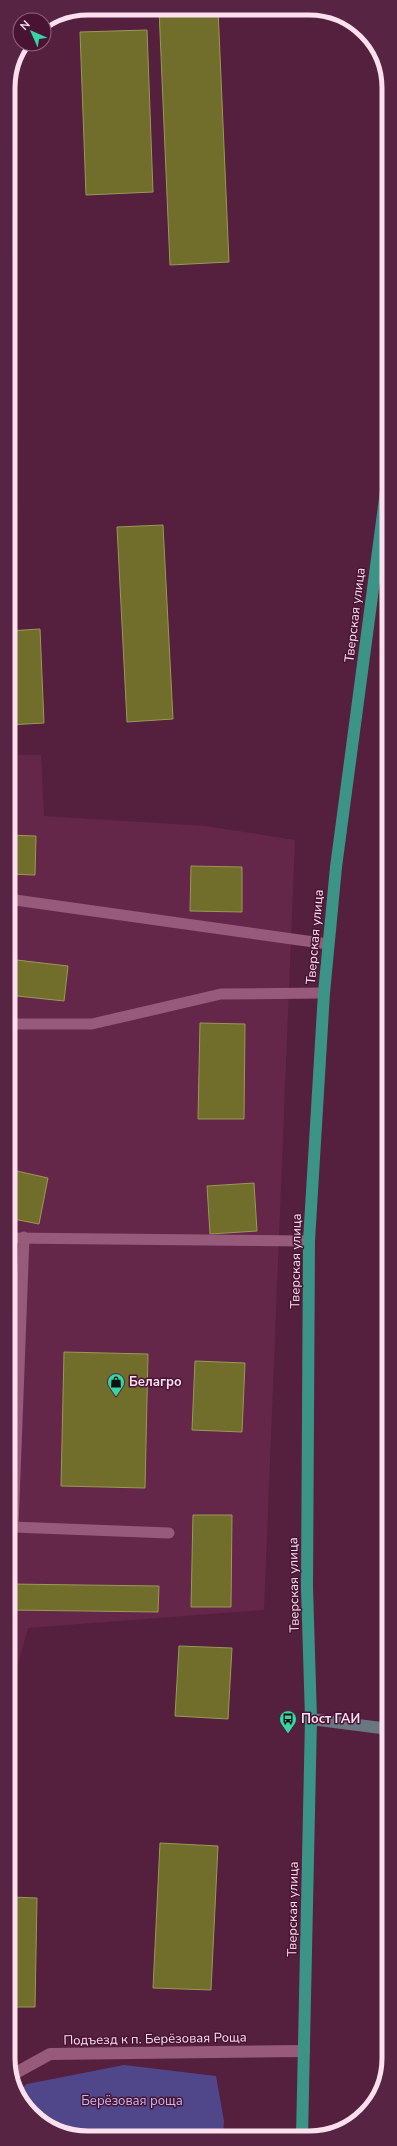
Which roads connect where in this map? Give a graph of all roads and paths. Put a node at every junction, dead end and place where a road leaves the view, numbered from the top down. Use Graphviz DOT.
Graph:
graph roads {
  1 [pos="382,521"];
  2 [pos="15,900"];
  3 [pos="328,944"];
  4 [pos="324,993"];
  5 [pos="15,1024"];
  6 [pos="24,1237"];
  7 [pos="15,1238"];
  8 [pos="309,1241"];
  9 [pos="15,1474"];
  10 [pos="15,1527"];
  11 [pos="169,1533"];
  12 [pos="311,1719"];
  13 [pos="382,1728"];
  14 [pos="304,2051"];
  15 [pos="16,2073"];
  16 [pos="302,2131"];
  1 -- 3 [label="main road, Тверская улица"];
  2 -- 3 [label="lane"];
  3 -- 4 [label="main road, Тверская улица"];
  4 -- 5 [label="lane"];
  4 -- 8 [label="main road, Тверская улица"];
  6 -- 7 [label="lane"];
  6 -- 8 [label="lane"];
  6 -- 9 [label="lane"];
  8 -- 12 [label="main road, Тверская улица"];
  10 -- 11 [label="lane"];
  12 -- 13 [label="street"];
  12 -- 14 [label="main road, Тверская улица"];
  14 -- 15 [label="street, Подъезд к п. Берёзовая Роща"];
  14 -- 16 [label="main road, Тверская улица"];
}
